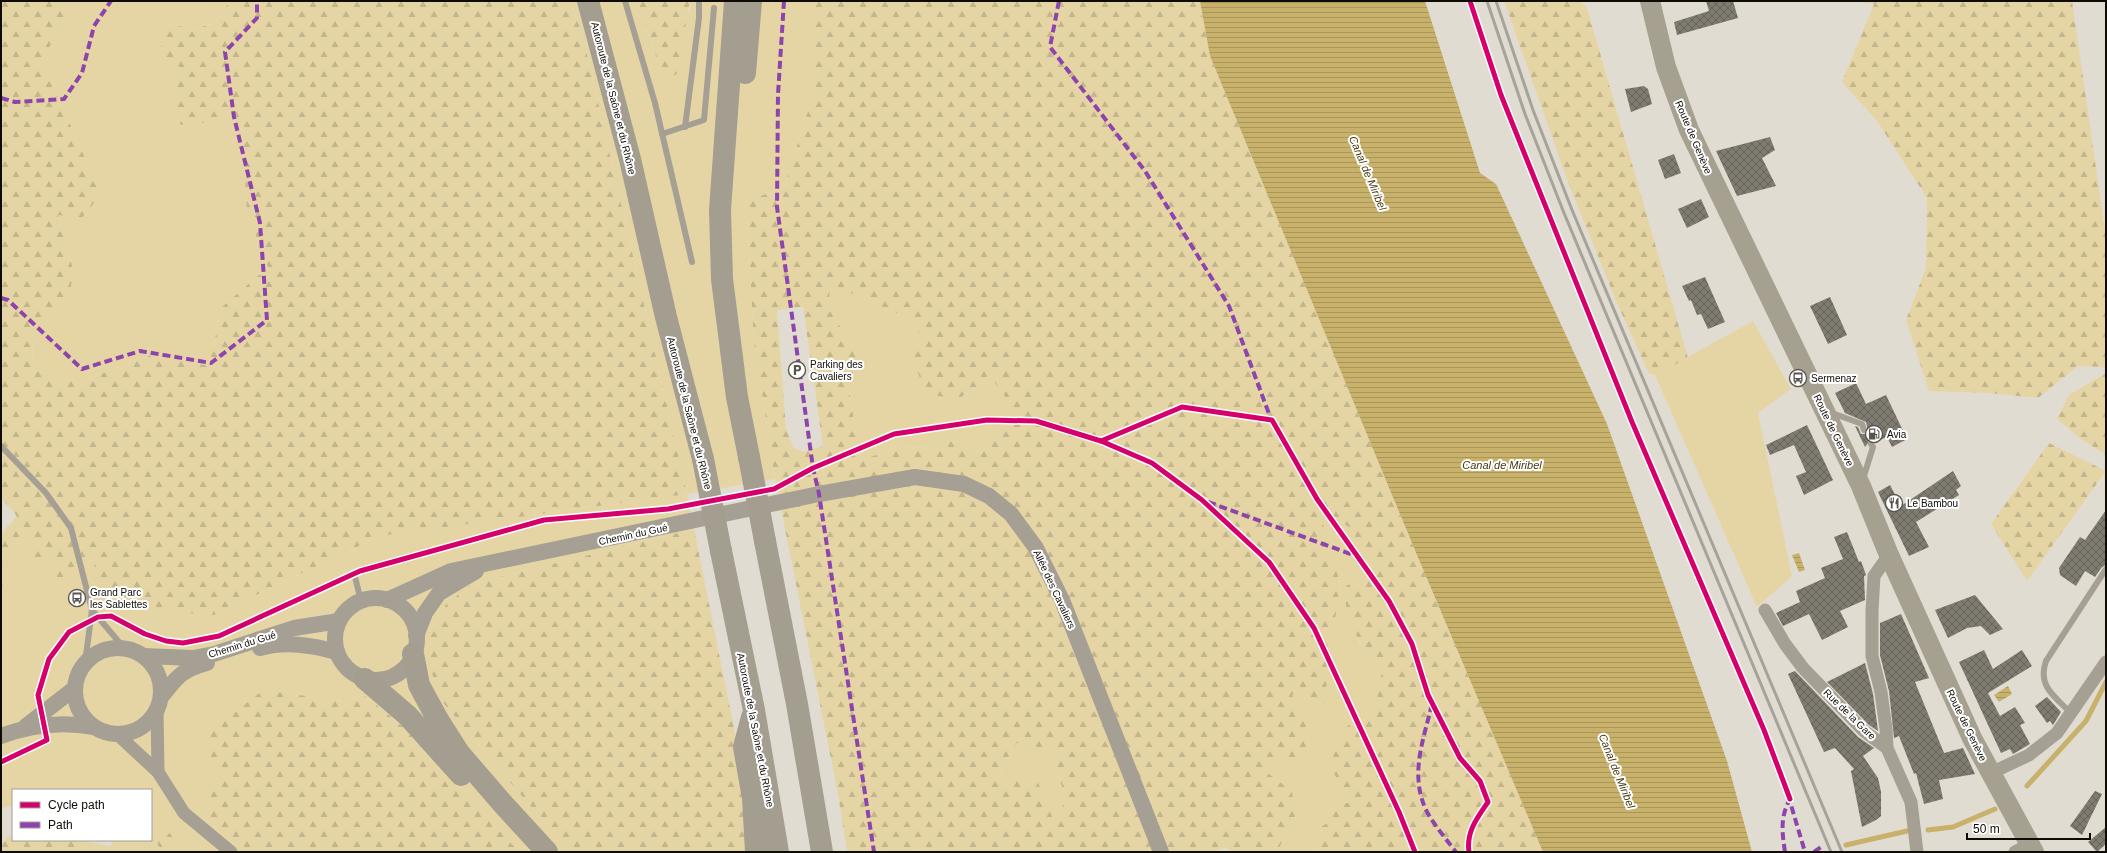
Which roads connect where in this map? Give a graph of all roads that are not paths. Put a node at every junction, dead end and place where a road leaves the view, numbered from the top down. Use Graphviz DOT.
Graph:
graph roads {
  1 [pos="588,1"];
  2 [pos="625,1"];
  3 [pos="698,1"];
  4 [pos="734,1"];
  5 [pos="751,1"];
  6 [pos="1650,1"];
  7 [pos="714,8"];
  8 [pos="685,127"];
  9 [pos="662,134"];
  10 [pos="692,262"];
  11 [pos="729,337"];
  12 [pos="1824,410"];
  13 [pos="1864,430"];
  14 [pos="1871,444"];
  15 [pos="1,446"];
  16 [pos="1861,486"];
  17 [pos="779,503"];
  18 [pos="1889,555"];
  19 [pos="487,564"];
  20 [pos="2106,569"];
  21 [pos="354,574"];
  22 [pos="387,600"];
  23 [pos="361,601"];
  24 [pos="92,610"];
  25 [pos="1764,610"];
  26 [pos="339,621"];
  27 [pos="415,645"];
  28 [pos="124,648"];
  29 [pos="337,652"];
  30 [pos="144,656"];
  31 [pos="2106,662"];
  32 [pos="85,663"];
  33 [pos="365,678"];
  34 [pos="75,688"];
  35 [pos="159,703"];
  36 [pos="754,710"];
  37 [pos="2071,714"];
  38 [pos="93,727"];
  39 [pos="24,728"];
  40 [pos="117,734"];
  41 [pos="1,736"];
  42 [pos="1887,748"];
  43 [pos="158,772"];
  44 [pos="1991,773"];
  45 [pos="2026,849"];
  46 [pos="231,852"];
  47 [pos="532,852"];
  48 [pos="548,852"];
  49 [pos="756,852"];
  50 [pos="778,852"];
  51 [pos="822,852"];
  52 [pos="1161,852"];
  53 [pos="1918,852"];
  1 -- 36 [label="highway, Autoroute de la Saône et du Rhône, bridge"];
  2 -- 9 [label="lane"];
  3 -- 8 [label="lane"];
  4 -- 11 [label="highway"];
  5 -- 11 [label="highway"];
  6 -- 12 [label="main road, Route de Genève"];
  7 -- 8 [label="lane"];
  8 -- 9 [label="lane"];
  9 -- 10 [label="lane"];
  11 -- 51 [label="highway, bridge"];
  12 -- 13 [label="lane"];
  12 -- 16 [label="main road, Route de Genève"];
  14 -- 16 [label="lane"];
  15 -- 24 [label="lane"];
  16 -- 18 [label="main road, Route de Genève"];
  17 -- 19 [label="street, Chemin du Gué"];
  17 -- 52 [label="street, Allée des Cavaliers"];
  18 -- 42 [label="street"];
  18 -- 44 [label="main road, Route de Genève"];
  19 -- 22 [label="street, Chemin du Gué"];
  19 -- 27 [label="street, Chemin du Gué"];
  20 -- 37 [label="lane"];
  21 -- 23 [label="lane"];
  22 -- 23 [label="street"];
  22 -- 27 [label="street"];
  23 -- 26 [label="street"];
  24 -- 28 [label="lane"];
  24 -- 32 [label="lane"];
  25 -- 42 [label="street, Rue de la Gare"];
  26 -- 29 [label="street"];
  26 -- 30 [label="street, Chemin du Gué"];
  27 -- 33 [label="street"];
  27 -- 48 [label="highway"];
  28 -- 30 [label="street"];
  28 -- 32 [label="street"];
  29 -- 33 [label="street"];
  29 -- 35 [label="street, Chemin du Gué"];
  30 -- 35 [label="street"];
  31 -- 37 [label="street"];
  32 -- 34 [label="street"];
  33 -- 47 [label="highway"];
  34 -- 38 [label="street"];
  34 -- 39 [label="street"];
  35 -- 40 [label="street"];
  35 -- 43 [label="street"];
  36 -- 49 [label="highway"];
  36 -- 50 [label="highway, Autoroute de la Saône et du Rhône"];
  37 -- 44 [label="street"];
  38 -- 39 [label="street"];
  38 -- 40 [label="street"];
  39 -- 41 [label="street"];
  40 -- 43 [label="street"];
  42 -- 53 [label="street, Rue de la Gare"];
  43 -- 46 [label="street"];
  44 -- 45 [label="main road, Route de Genève"];
}
